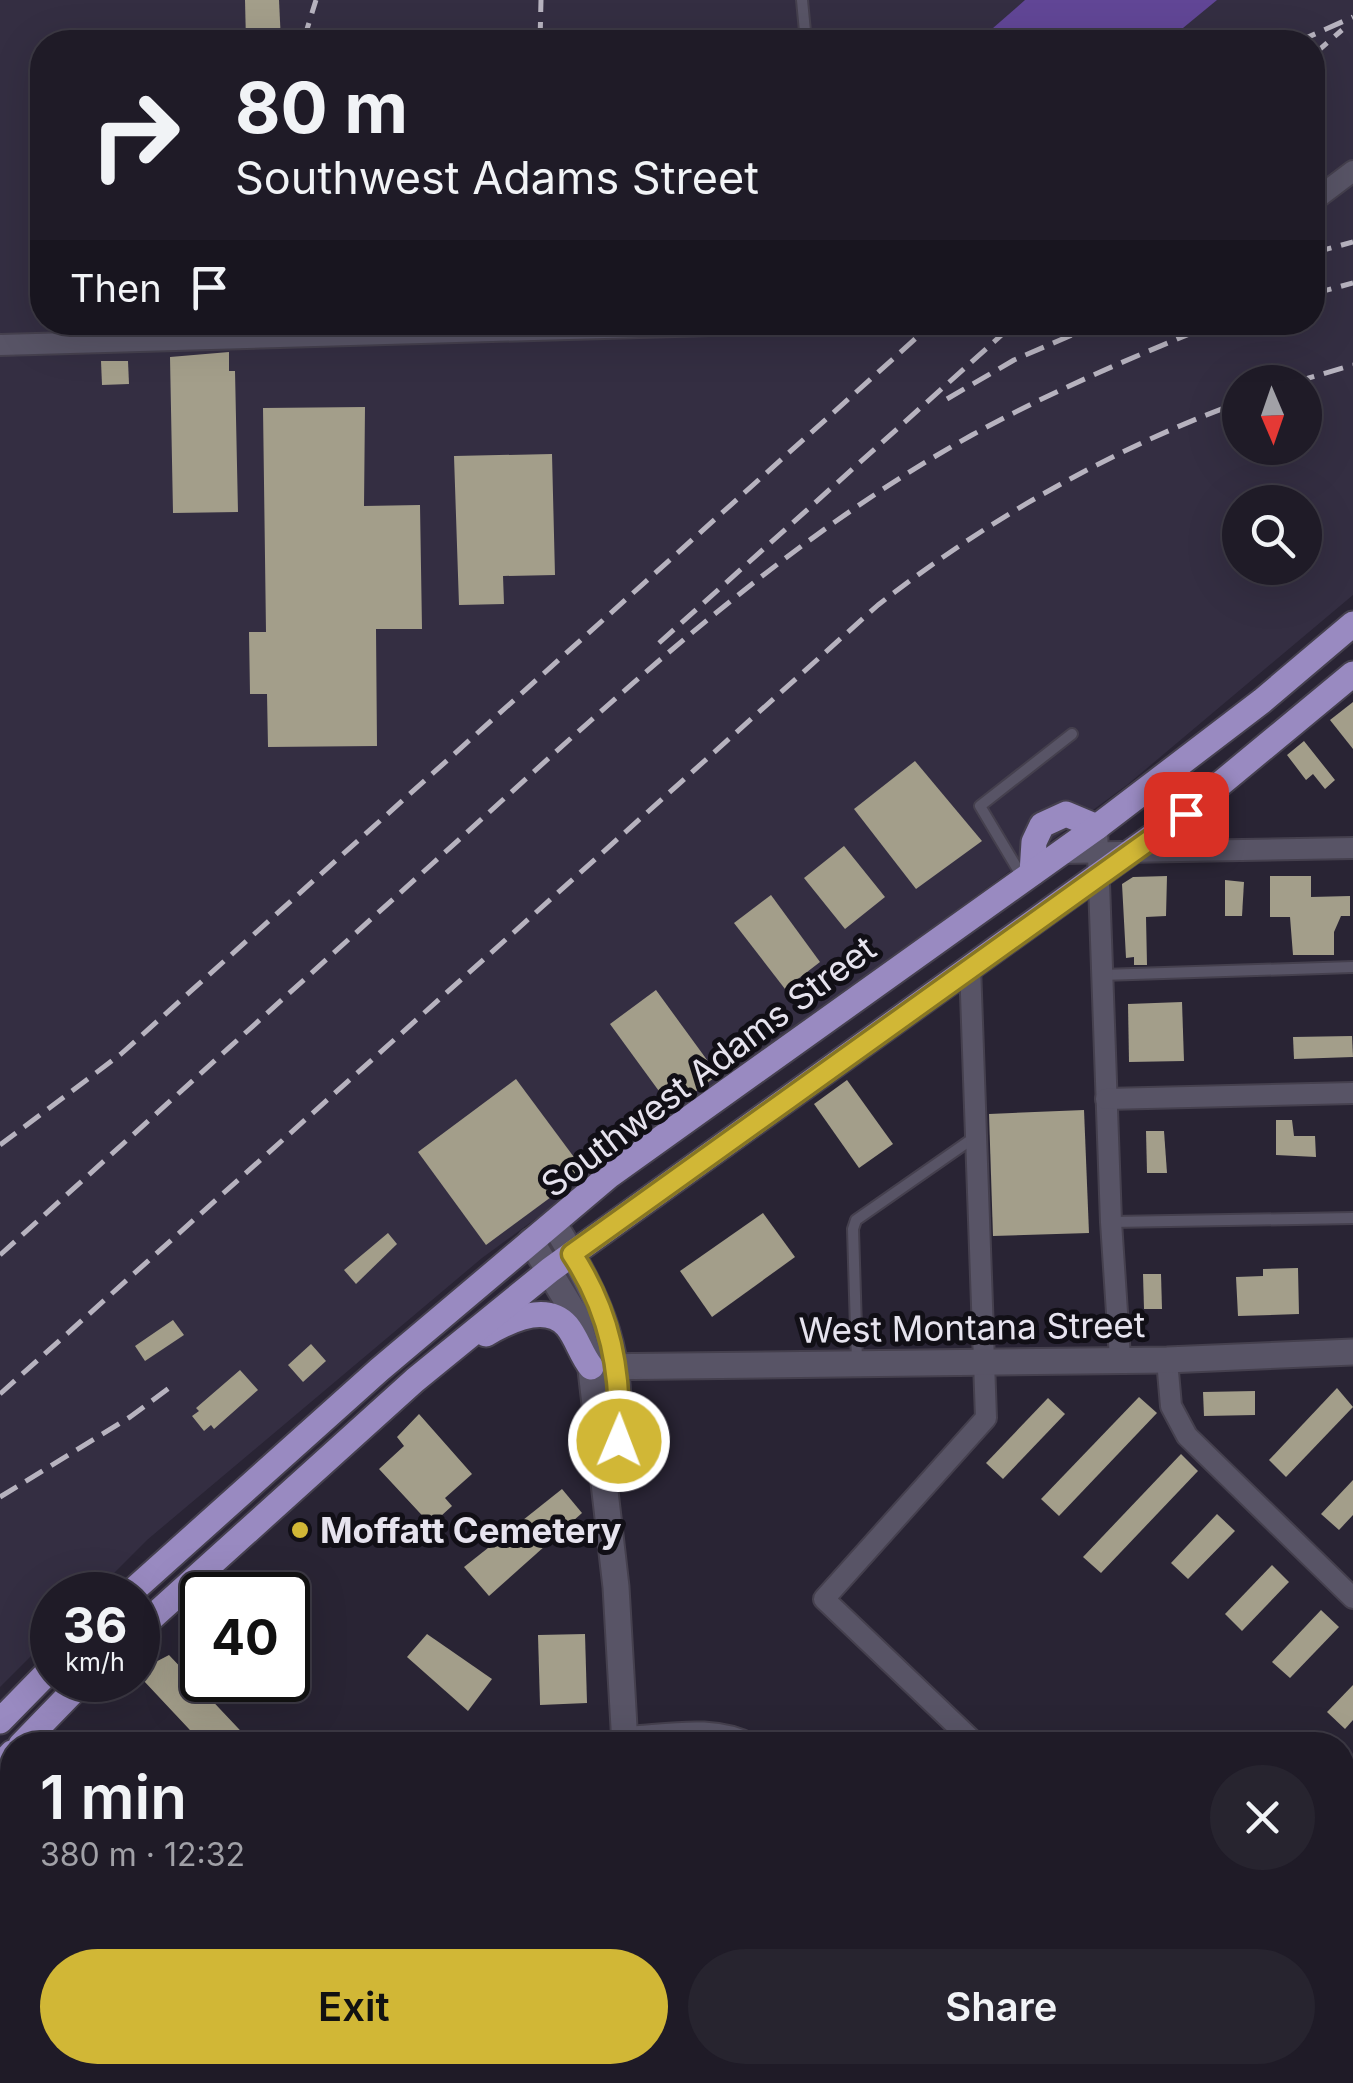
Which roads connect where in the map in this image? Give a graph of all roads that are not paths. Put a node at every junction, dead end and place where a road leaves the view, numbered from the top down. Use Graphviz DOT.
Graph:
graph roads {
  1 [pos="802,0"];
  2 [pos="805,30"];
  3 [pos="1353,172"];
  4 [pos="1325,192"];
  5 [pos="354,335"];
  6 [pos="0,345"];
  7 [pos="1353,624"];
  8 [pos="1353,674"];
  9 [pos="1072,734"];
  10 [pos="1186,814"];
  11 [pos="1098,827"];
  12 [pos="1353,848"];
  13 [pos="1198,852"];
  14 [pos="1060,853"];
  15 [pos="1127,854"];
  16 [pos="1098,864"];
  17 [pos="1028,876"];
  18 [pos="970,966"];
  19 [pos="1353,967"];
  20 [pos="1102,975"];
  21 [pos="1353,1093"];
  22 [pos="1106,1099"];
  23 [pos="976,1136"];
  24 [pos="1353,1218"];
  25 [pos="1110,1222"];
  26 [pos="554,1224"];
  27 [pos="531,1242"];
  28 [pos="572,1254"];
  29 [pos="550,1270"];
  30 [pos="1353,1352"];
  31 [pos="1120,1358"];
  32 [pos="985,1360"];
  33 [pos="1166,1360"];
  34 [pos="857,1363"];
  35 [pos="592,1367"];
  36 [pos="619,1369"];
  37 [pos="415,1380"];
  38 [pos="154,1572"];
  39 [pos="616,1587"];
  40 [pos="1353,1598"];
  41 [pos="160,1610"];
  42 [pos="30,1690"];
  43 [pos="63,1702"];
  44 [pos="0,1721"];
  45 [pos="34,1732"];
  46 [pos="624,1732"];
  47 [pos="963,1732"];
  1 -- 2 [label="lane"];
  3 -- 4 [label="street"];
  5 -- 6 [label="street"];
  7 -- 11 [label="main road, Southwest Adams Street"];
  8 -- 10 [label="main road, Southwest Adams Street"];
  9 -- 17 [label="lane"];
  10 -- 13 [label="street"];
  10 -- 15 [label="main road, Southwest Adams Street"];
  11 -- 14 [label="main road, Southwest Adams Street"];
  11 -- 16 [label="street"];
  11 -- 17 [label="main road"];
  12 -- 13 [label="street"];
  13 -- 15 [label="street"];
  14 -- 16 [label="street"];
  14 -- 17 [label="main road, Southwest Adams Street"];
  15 -- 16 [label="main road, Southwest Adams Street"];
  16 -- 18 [label="main road, Southwest Adams Street"];
  16 -- 20 [label="street"];
  17 -- 26 [label="main road, Southwest Adams Street"];
  18 -- 23 [label="street"];
  18 -- 28 [label="main road, Southwest Adams Street"];
  19 -- 20 [label="lane"];
  20 -- 22 [label="street"];
  21 -- 22 [label="street"];
  22 -- 25 [label="street"];
  23 -- 32 [label="street"];
  23 -- 34 [label="lane"];
  24 -- 25 [label="lane"];
  25 -- 31 [label="street"];
  26 -- 27 [label="main road, Southwest Adams Street"];
  26 -- 28 [label="street"];
  27 -- 29 [label="street"];
  27 -- 38 [label="main road, Southwest Adams Street"];
  28 -- 29 [label="main road, Southwest Adams Street"];
  28 -- 36 [label="street"];
  29 -- 35 [label="street"];
  29 -- 37 [label="main road, Southwest Adams Street"];
  30 -- 33 [label="street, West Montana Street"];
  31 -- 32 [label="street, West Montana Street"];
  31 -- 33 [label="street, West Montana Street"];
  32 -- 34 [label="street, West Montana Street"];
  32 -- 47 [label="street"];
  33 -- 40 [label="street"];
  34 -- 36 [label="street, West Montana Street"];
  35 -- 36 [label="street, West Montana Street"];
  35 -- 37 [label="main road"];
  35 -- 39 [label="street"];
  36 -- 39 [label="street"];
  37 -- 41 [label="main road, Southwest Adams Street"];
  39 -- 46 [label="street"];
  42 -- 44 [label="main road"];
  43 -- 45 [label="main road"];
}
